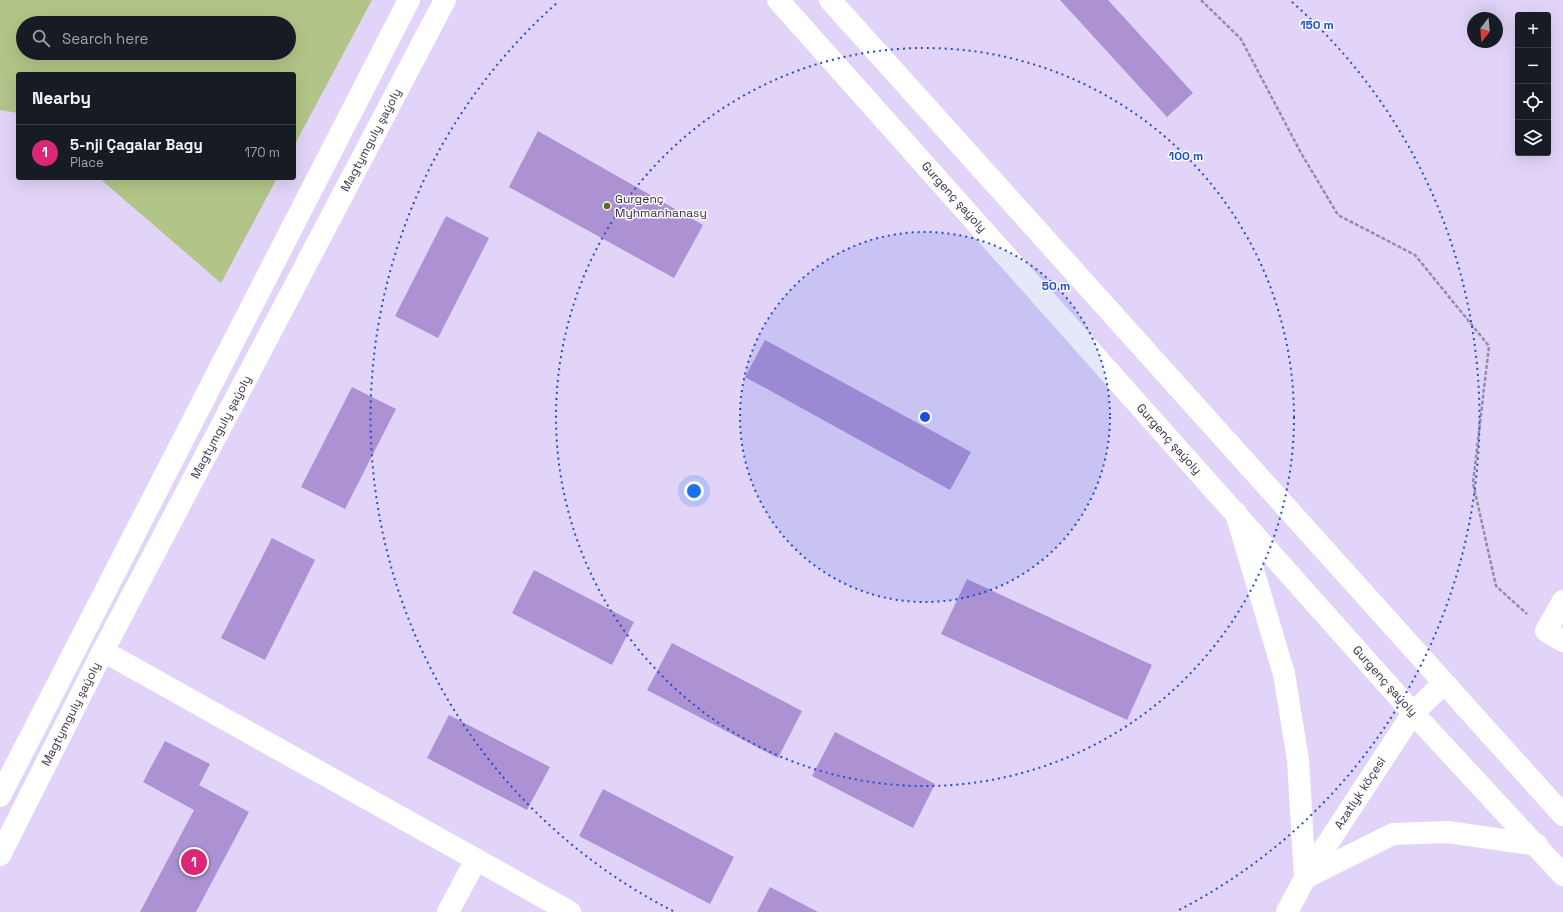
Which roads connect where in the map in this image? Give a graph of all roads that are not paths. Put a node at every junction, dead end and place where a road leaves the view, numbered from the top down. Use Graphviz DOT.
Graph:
graph roads {
  1 [pos="409,0"];
  2 [pos="445,0"];
  3 [pos="778,0"];
  4 [pos="830,0"];
  5 [pos="1236,513"];
  6 [pos="1563,601"];
  7 [pos="1554,636"];
  8 [pos="103,651"];
  9 [pos="1444,683"];
  10 [pos="1413,713"];
  11 [pos="0,796"];
  12 [pos="1563,815"];
  13 [pos="1536,845"];
  14 [pos="0,855"];
  15 [pos="476,860"];
  16 [pos="1563,875"];
  17 [pos="1305,878"];
  18 [pos="448,912"];
  19 [pos="570,912"];
  20 [pos="1287,912"];
  1 -- 11 [label="main road"];
  2 -- 8 [label="main road, Magtymguly şaýoly"];
  3 -- 5 [label="main road, Gurgenç şaýoly"];
  4 -- 9 [label="main road"];
  5 -- 10 [label="main road, Gurgenç şaýoly"];
  5 -- 17 [label="main road"];
  6 -- 7 [label="main road"];
  8 -- 14 [label="main road, Magtymguly şaýoly"];
  8 -- 15 [label="main road"];
  9 -- 10 [label="main road, Azatlyk köçesi"];
  9 -- 12 [label="main road"];
  10 -- 13 [label="main road, Gurgenç şaýoly"];
  10 -- 17 [label="main road, Azatlyk köçesi"];
  13 -- 16 [label="main road, Gurgenç şaýoly"];
  13 -- 17 [label="main road"];
  15 -- 18 [label="main road"];
  15 -- 19 [label="main road"];
  17 -- 20 [label="main road, Azatlyk köçesi"];
}
